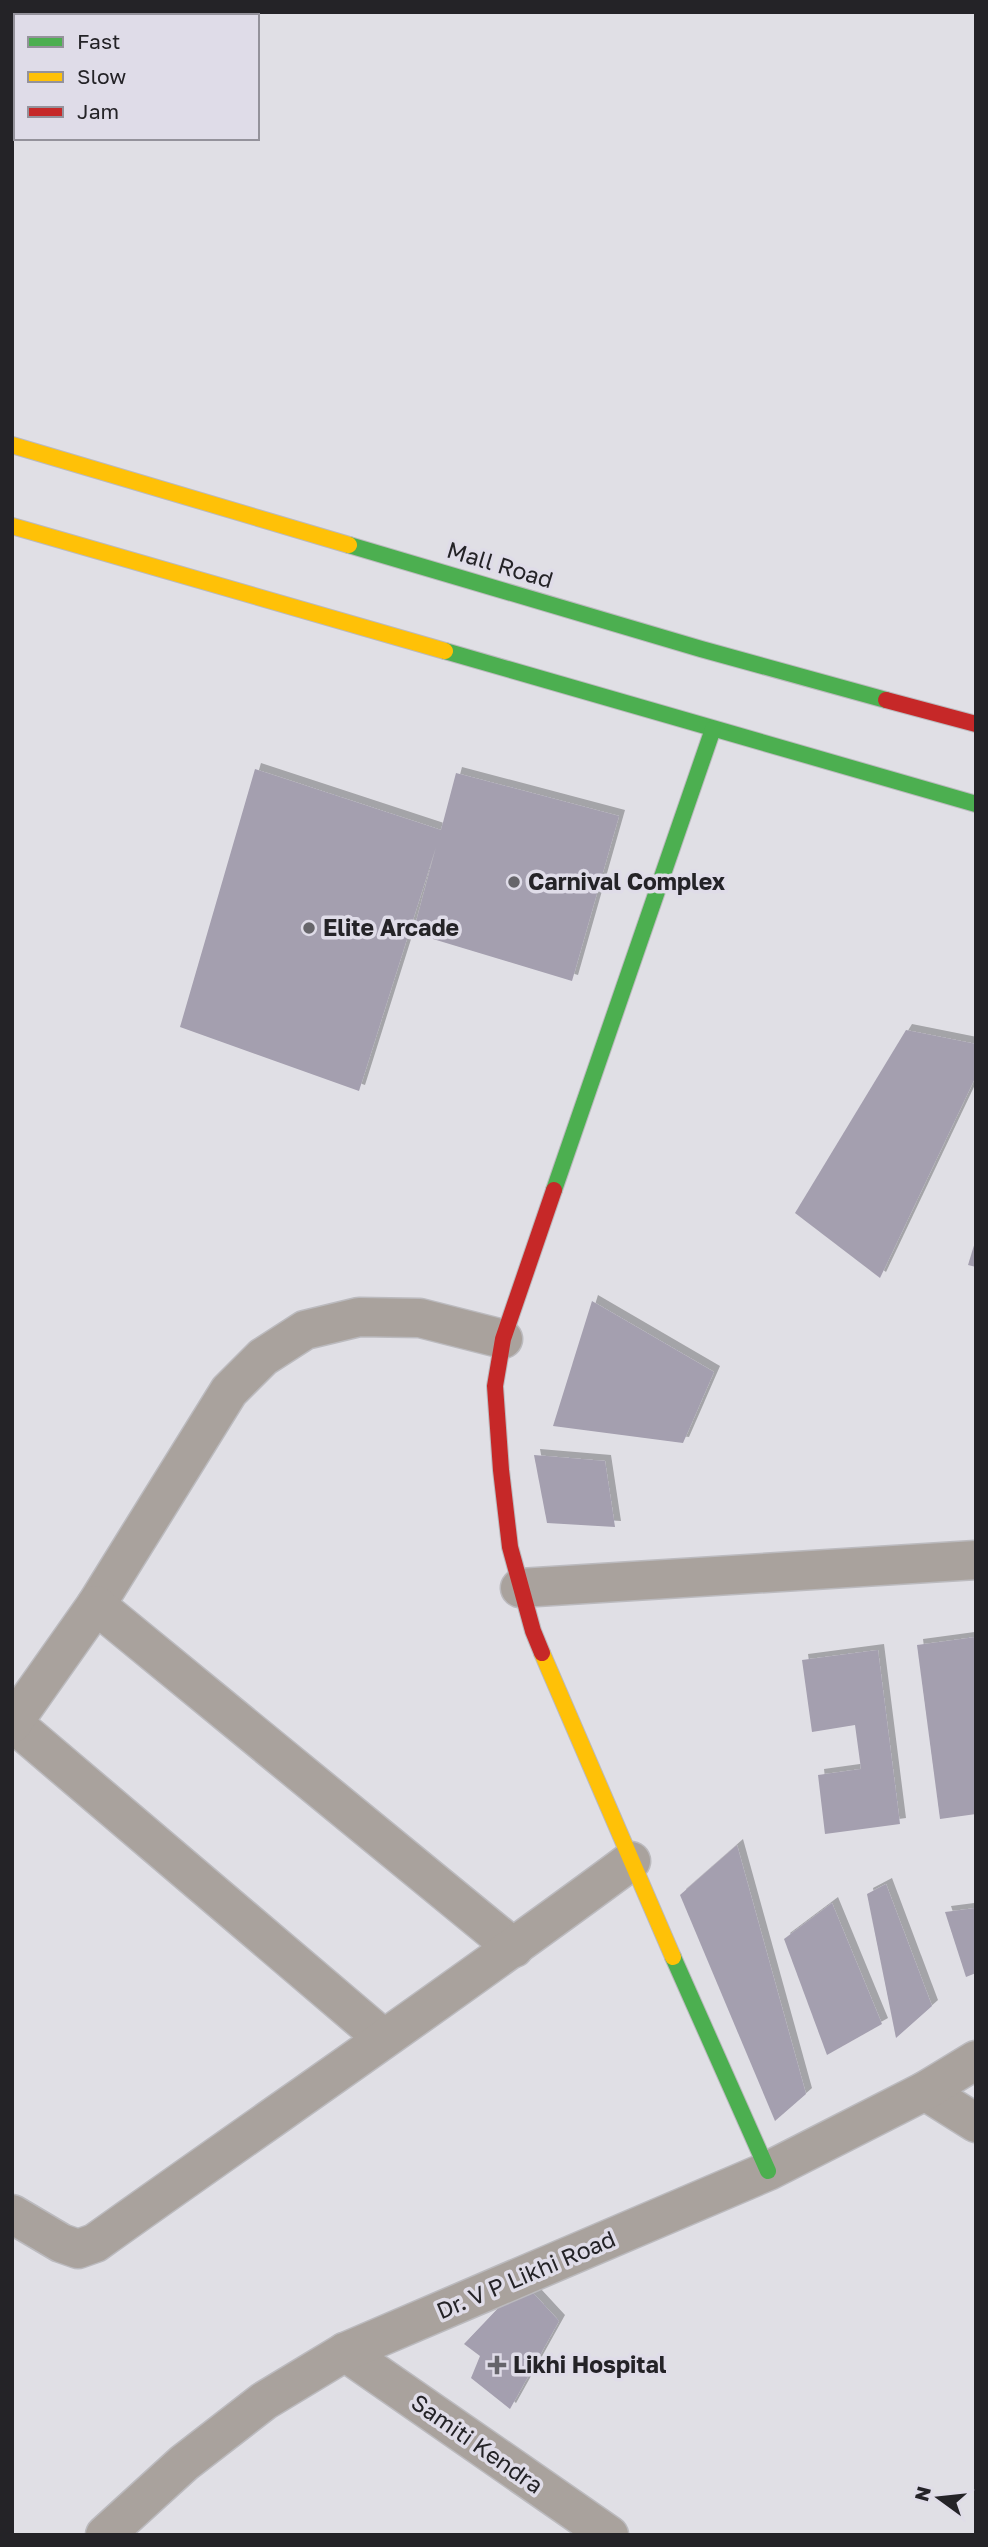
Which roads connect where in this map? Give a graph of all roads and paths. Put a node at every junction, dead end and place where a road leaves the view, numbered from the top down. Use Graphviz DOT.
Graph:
graph roads {
  1 [pos="12,445"];
  2 [pos="12,526"];
  3 [pos="976,724"];
  4 [pos="713,729"];
  5 [pos="976,804"];
  6 [pos="503,1339"];
  7 [pos="976,1560"];
  8 [pos="520,1588"];
  9 [pos="96,1605"];
  10 [pos="13,1724"];
  11 [pos="631,1861"];
  12 [pos="514,1948"];
  13 [pos="383,2038"];
  14 [pos="976,2060"];
  15 [pos="926,2091"];
  16 [pos="976,2123"];
  17 [pos="768,2171"];
  18 [pos="12,2214"];
  19 [pos="345,2352"];
  20 [pos="105,2535"];
  21 [pos="609,2535"];
  1 -- 3 [label="main road, Mall Road"];
  2 -- 4 [label="main road"];
  4 -- 5 [label="main road"];
  4 -- 6 [label="main road"];
  6 -- 8 [label="main road"];
  6 -- 9 [label="street"];
  7 -- 8 [label="street"];
  8 -- 11 [label="main road"];
  9 -- 10 [label="street"];
  9 -- 12 [label="street"];
  10 -- 13 [label="street"];
  11 -- 12 [label="street"];
  11 -- 17 [label="main road"];
  12 -- 13 [label="street"];
  13 -- 18 [label="street"];
  14 -- 15 [label="street, Dr. V P Likhi Road"];
  15 -- 16 [label="street"];
  15 -- 17 [label="street, Dr. V P Likhi Road"];
  17 -- 19 [label="street, Dr. V P Likhi Road"];
  19 -- 20 [label="street, Dr. V P Likhi Road"];
  19 -- 21 [label="street, Samiti Kendra"];
}
